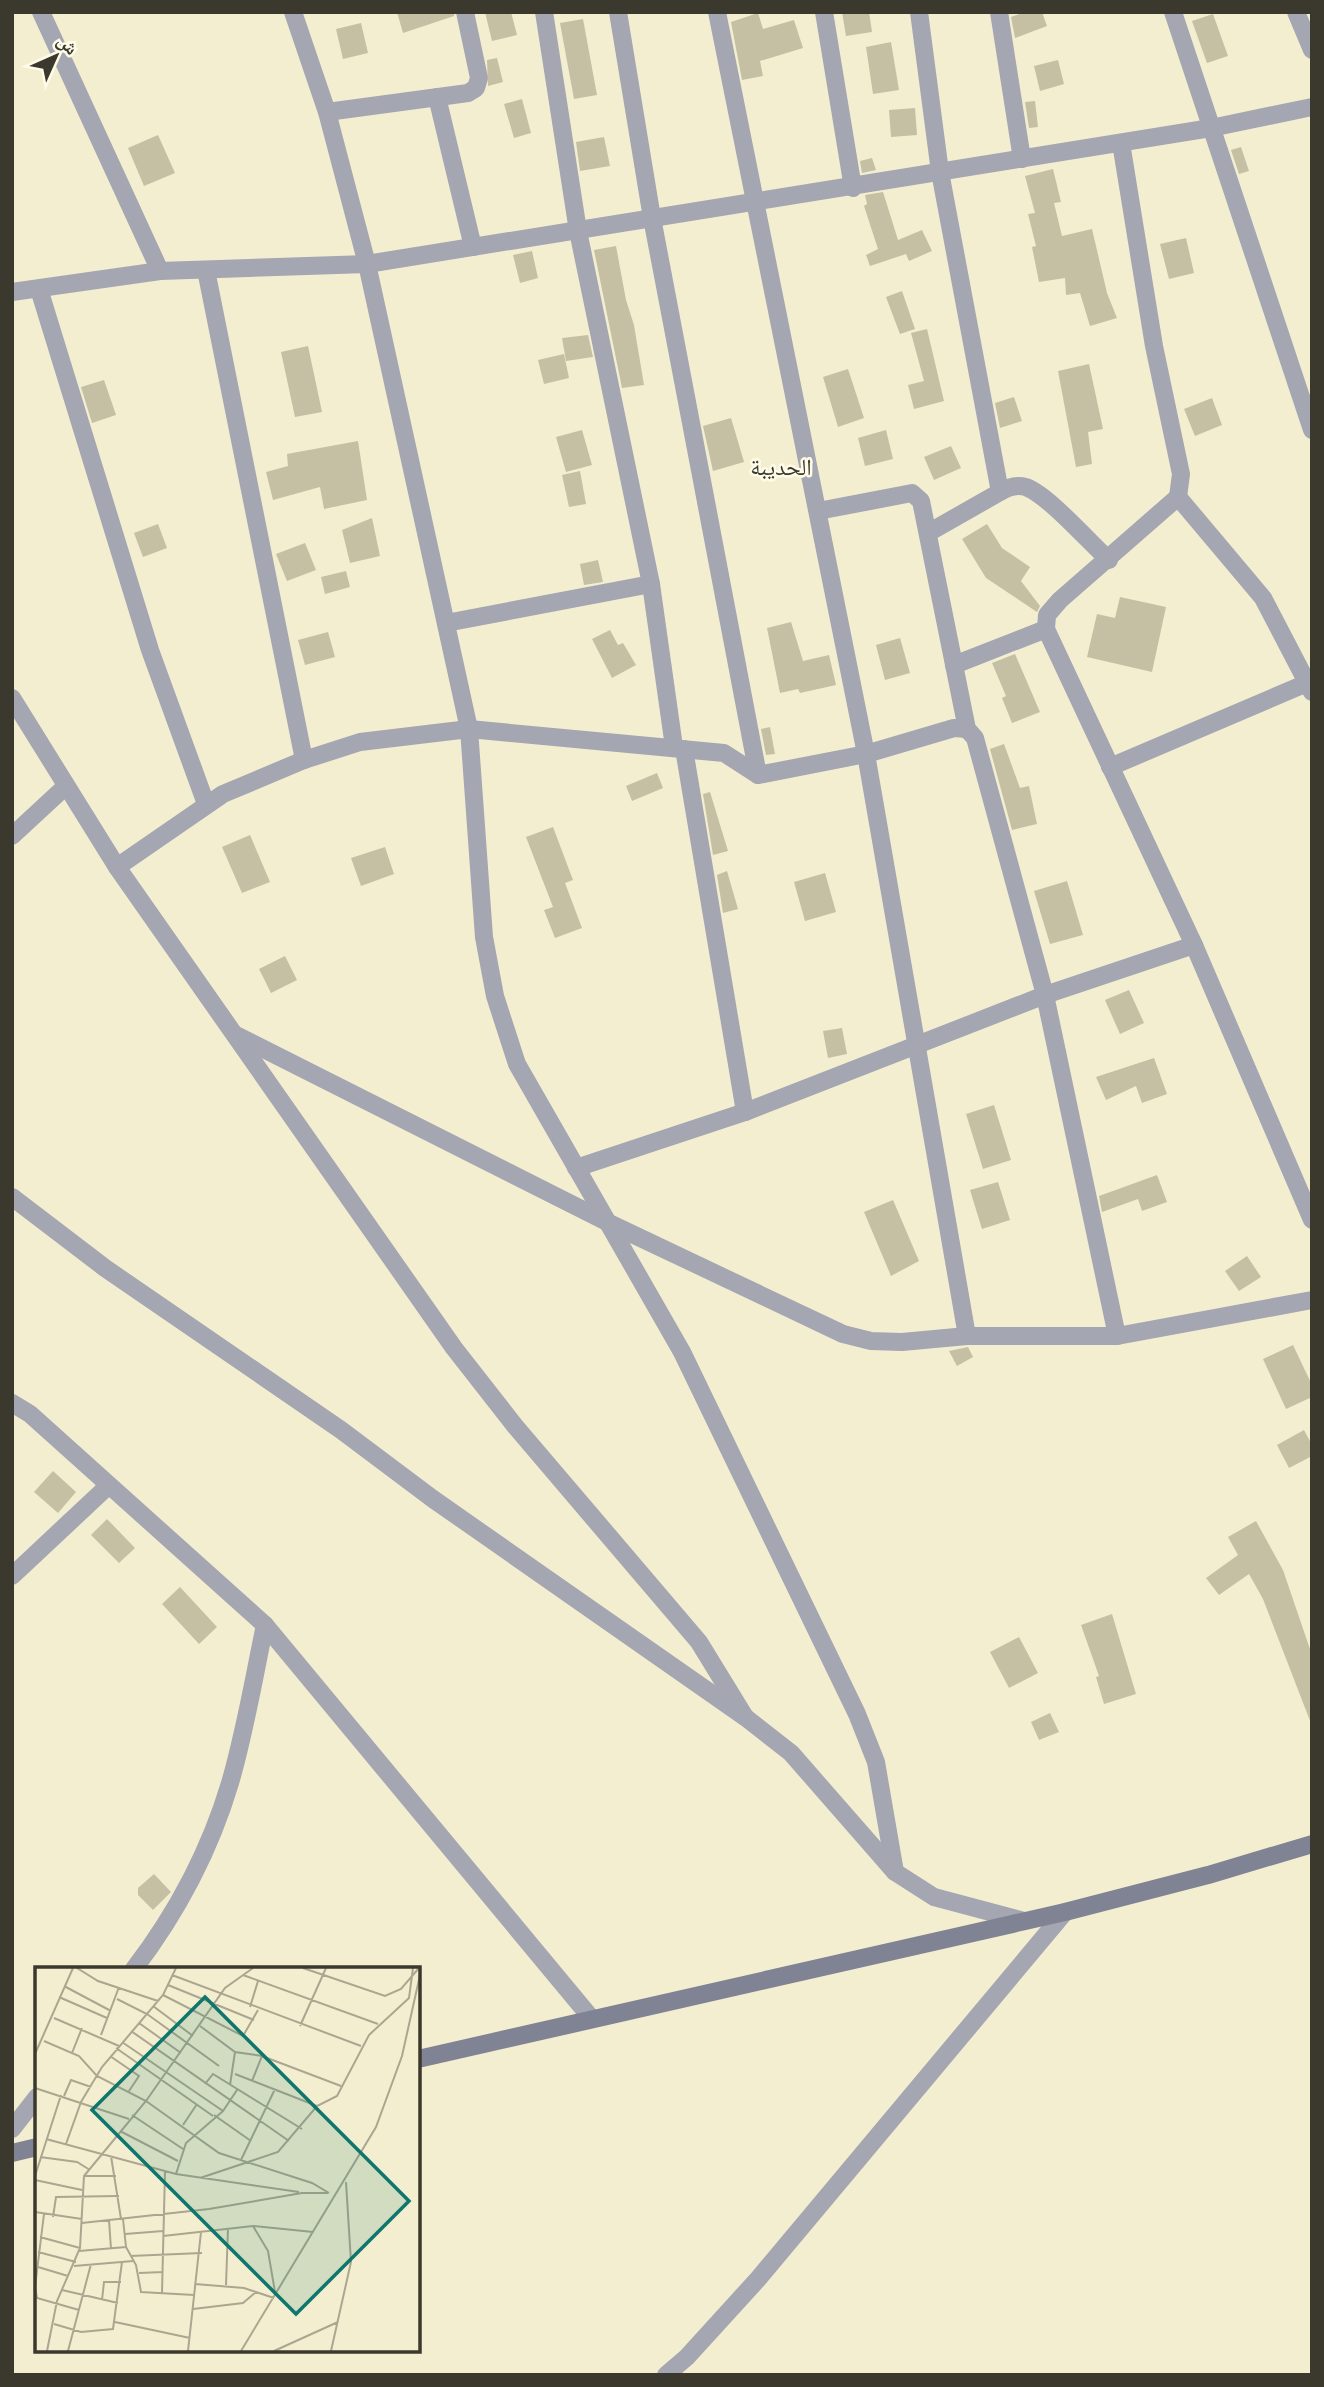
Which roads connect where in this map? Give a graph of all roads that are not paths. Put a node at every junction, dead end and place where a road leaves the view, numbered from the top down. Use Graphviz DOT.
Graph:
graph roads {
  1 [pos="41,12"];
  2 [pos="292,12"];
  3 [pos="465,12"];
  4 [pos="544,12"];
  5 [pos="618,12"];
  6 [pos="717,12"];
  7 [pos="824,12"];
  8 [pos="919,12"];
  9 [pos="999,12"];
  10 [pos="1173,12"];
  11 [pos="1296,12"];
  12 [pos="1312,50"];
  13 [pos="437,97"];
  14 [pos="1312,107"];
  15 [pos="327,112"];
  16 [pos="1211,128"];
  17 [pos="1121,143"];
  18 [pos="1021,159"];
  19 [pos="940,172"];
  20 [pos="853,188"];
  21 [pos="758,201"];
  22 [pos="652,218"];
  23 [pos="578,231"];
  24 [pos="473,247"];
  25 [pos="367,264"];
  26 [pos="206,270"];
  27 [pos="160,271"];
  28 [pos="39,289"];
  29 [pos="12,292"];
  30 [pos="1312,430"];
  31 [pos="1000,492"];
  32 [pos="1178,497"];
  33 [pos="818,511"];
  34 [pos="928,533"];
  35 [pos="1109,561"];
  36 [pos="651,584"];
  37 [pos="446,623"];
  38 [pos="1046,629"];
  39 [pos="954,665"];
  40 [pos="1310,687"];
  41 [pos="12,698"];
  42 [pos="469,729"];
  43 [pos="967,729"];
  44 [pos="679,748"];
  45 [pos="866,754"];
  46 [pos="304,760"];
  47 [pos="1110,767"];
  48 [pos="758,775"];
  49 [pos="66,786"];
  50 [pos="206,804"];
  51 [pos="12,836"];
  52 [pos="117,867"];
  53 [pos="1194,945"];
  54 [pos="1045,995"];
  55 [pos="233,1034"];
  56 [pos="918,1043"];
  57 [pos="745,1112"];
  58 [pos="576,1168"];
  59 [pos="12,1197"];
  60 [pos="1312,1220"];
  61 [pos="611,1224"];
  62 [pos="1312,1300"];
  63 [pos="967,1336"];
  64 [pos="1117,1336"];
  65 [pos="12,1403"];
  66 [pos="108,1486"];
  67 [pos="12,1576"];
  68 [pos="265,1625"];
  69 [pos="745,1717"];
  70 [pos="1312,1844"];
  71 [pos="895,1872"];
  72 [pos="1065,1912"];
  73 [pos="1024,1921"];
  74 [pos="136,1967"];
  75 [pos="593,2019"];
  76 [pos="420,2059"];
  77 [pos="35,2100"];
  78 [pos="12,2129"];
  79 [pos="35,2147"];
  80 [pos="12,2153"];
  81 [pos="666,2375"];
  1 -- 27 [label="street"];
  2 -- 15 [label="street"];
  3 -- 13 [label="street"];
  4 -- 23 [label="street"];
  5 -- 22 [label="street"];
  6 -- 21 [label="street"];
  7 -- 20 [label="street"];
  8 -- 19 [label="street"];
  9 -- 18 [label="street"];
  10 -- 16 [label="street"];
  11 -- 12 [label="street"];
  13 -- 15 [label="street"];
  13 -- 24 [label="street"];
  14 -- 16 [label="street"];
  15 -- 25 [label="street"];
  16 -- 17 [label="street"];
  16 -- 30 [label="street"];
  17 -- 18 [label="street"];
  17 -- 32 [label="street"];
  18 -- 19 [label="street"];
  19 -- 20 [label="street"];
  19 -- 31 [label="street"];
  20 -- 21 [label="street"];
  21 -- 22 [label="street"];
  21 -- 33 [label="street"];
  22 -- 23 [label="street"];
  22 -- 48 [label="street"];
  23 -- 24 [label="street"];
  23 -- 36 [label="street"];
  24 -- 25 [label="street"];
  25 -- 26 [label="street"];
  25 -- 37 [label="street"];
  26 -- 27 [label="street"];
  26 -- 46 [label="street"];
  27 -- 28 [label="street"];
  28 -- 29 [label="street"];
  28 -- 50 [label="street"];
  31 -- 34 [label="street"];
  31 -- 35 [label="street"];
  32 -- 35 [label="street"];
  32 -- 40 [label="street"];
  33 -- 34 [label="street"];
  33 -- 45 [label="street"];
  34 -- 39 [label="street"];
  35 -- 38 [label="street"];
  36 -- 37 [label="street"];
  36 -- 44 [label="street"];
  37 -- 42 [label="street"];
  38 -- 39 [label="street"];
  38 -- 47 [label="street"];
  39 -- 43 [label="street"];
  40 -- 47 [label="street"];
  41 -- 49 [label="street"];
  42 -- 44 [label="street"];
  42 -- 46 [label="street"];
  42 -- 58 [label="street"];
  43 -- 45 [label="street"];
  43 -- 54 [label="street"];
  44 -- 48 [label="street"];
  44 -- 57 [label="street"];
  45 -- 48 [label="street"];
  45 -- 56 [label="street"];
  46 -- 50 [label="street"];
  47 -- 53 [label="street"];
  49 -- 51 [label="street"];
  49 -- 52 [label="street"];
  50 -- 52 [label="street"];
  52 -- 55 [label="street"];
  53 -- 54 [label="street"];
  53 -- 60 [label="street"];
  54 -- 56 [label="street"];
  54 -- 64 [label="street"];
  55 -- 61 [label="street"];
  55 -- 69 [label="street"];
  56 -- 57 [label="street"];
  56 -- 63 [label="street"];
  57 -- 58 [label="street"];
  58 -- 61 [label="street"];
  59 -- 69 [label="street"];
  61 -- 63 [label="street"];
  61 -- 71 [label="street"];
  62 -- 64 [label="street"];
  63 -- 64 [label="street"];
  65 -- 66 [label="street"];
  66 -- 67 [label="street"];
  66 -- 68 [label="street"];
  68 -- 74 [label="street"];
  68 -- 75 [label="street"];
  69 -- 71 [label="street"];
  70 -- 72 [label="main road"];
  71 -- 73 [label="street"];
  72 -- 73 [label="main road"];
  72 -- 81 [label="street"];
  73 -- 75 [label="main road"];
  75 -- 76 [label="main road"];
  77 -- 78 [label="street"];
  79 -- 80 [label="main road"];
}
